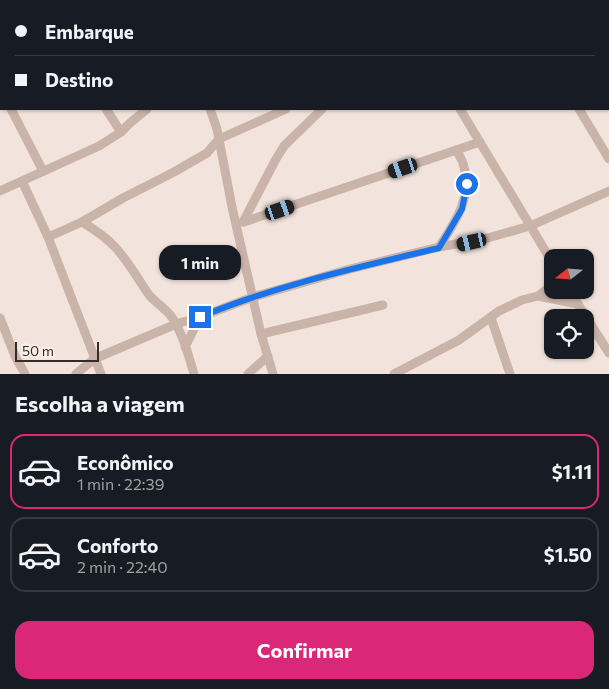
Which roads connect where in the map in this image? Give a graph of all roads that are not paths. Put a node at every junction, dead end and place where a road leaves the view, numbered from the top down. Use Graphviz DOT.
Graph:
graph roads {
  1 [pos="12,110"];
  2 [pos="107,110"];
  3 [pos="146,110"];
  4 [pos="210,110"];
  5 [pos="284,110"];
  6 [pos="321,110"];
  7 [pos="461,110"];
  8 [pos="580,110"];
  9 [pos="121,132"];
  10 [pos="219,139"];
  11 [pos="480,142"];
  12 [pos="456,150"];
  13 [pos="206,152"];
  14 [pos="609,159"];
  15 [pos="222,160"];
  16 [pos="43,171"];
  17 [pos="22,181"];
  18 [pos="0,191"];
  19 [pos="609,191"];
  20 [pos="82,222"];
  21 [pos="240,224"];
  22 [pos="530,226"];
  23 [pos="48,237"];
  24 [pos="439,248"];
  25 [pos="544,249"];
  26 [pos="544,292"];
  27 [pos="538,296"];
  28 [pos="253,297"];
  29 [pos="575,299"];
  30 [pos="578,304"];
  31 [pos="383,305"];
  32 [pos="200,317"];
  33 [pos="0,318"];
  34 [pos="491,318"];
  35 [pos="176,324"];
  36 [pos="261,334"];
  37 [pos="186,347"];
  38 [pos="609,353"];
  39 [pos="268,356"];
  40 [pos="94,358"];
  41 [pos="25,374"];
  42 [pos="76,374"];
  43 [pos="101,374"];
  44 [pos="194,374"];
  45 [pos="248,374"];
  46 [pos="273,374"];
  47 [pos="394,374"];
  48 [pos="510,374"];
  1 -- 16 [label="street"];
  2 -- 9 [label="street"];
  3 -- 9 [label="street"];
  4 -- 10 [label="street"];
  5 -- 10 [label="street"];
  6 -- 21 [label="street"];
  7 -- 11 [label="street"];
  8 -- 14 [label="street"];
  9 -- 16 [label="street"];
  10 -- 13 [label="street"];
  10 -- 15 [label="street"];
  11 -- 12 [label="street"];
  11 -- 22 [label="street"];
  12 -- 21 [label="street"];
  12 -- 24 [label="street"];
  13 -- 15 [label="street"];
  13 -- 20 [label="street"];
  15 -- 21 [label="street"];
  16 -- 17 [label="street"];
  17 -- 18 [label="street"];
  17 -- 23 [label="street"];
  19 -- 22 [label="street"];
  20 -- 23 [label="street"];
  20 -- 35 [label="street"];
  21 -- 28 [label="street"];
  22 -- 24 [label="street"];
  22 -- 25 [label="street"];
  23 -- 40 [label="street"];
  24 -- 28 [label="street"];
  26 -- 27 [label="street"];
  27 -- 30 [label="street"];
  27 -- 34 [label="street"];
  28 -- 32 [label="street"];
  28 -- 36 [label="street"];
  29 -- 30 [label="street"];
  30 -- 38 [label="street"];
  31 -- 36 [label="street"];
  32 -- 35 [label="street"];
  32 -- 37 [label="street"];
  33 -- 41 [label="street"];
  34 -- 47 [label="street"];
  34 -- 48 [label="street"];
  35 -- 37 [label="street"];
  35 -- 40 [label="street"];
  36 -- 39 [label="street"];
  37 -- 44 [label="street"];
  39 -- 45 [label="street"];
  39 -- 46 [label="street"];
  40 -- 42 [label="street"];
  40 -- 43 [label="street"];
}
